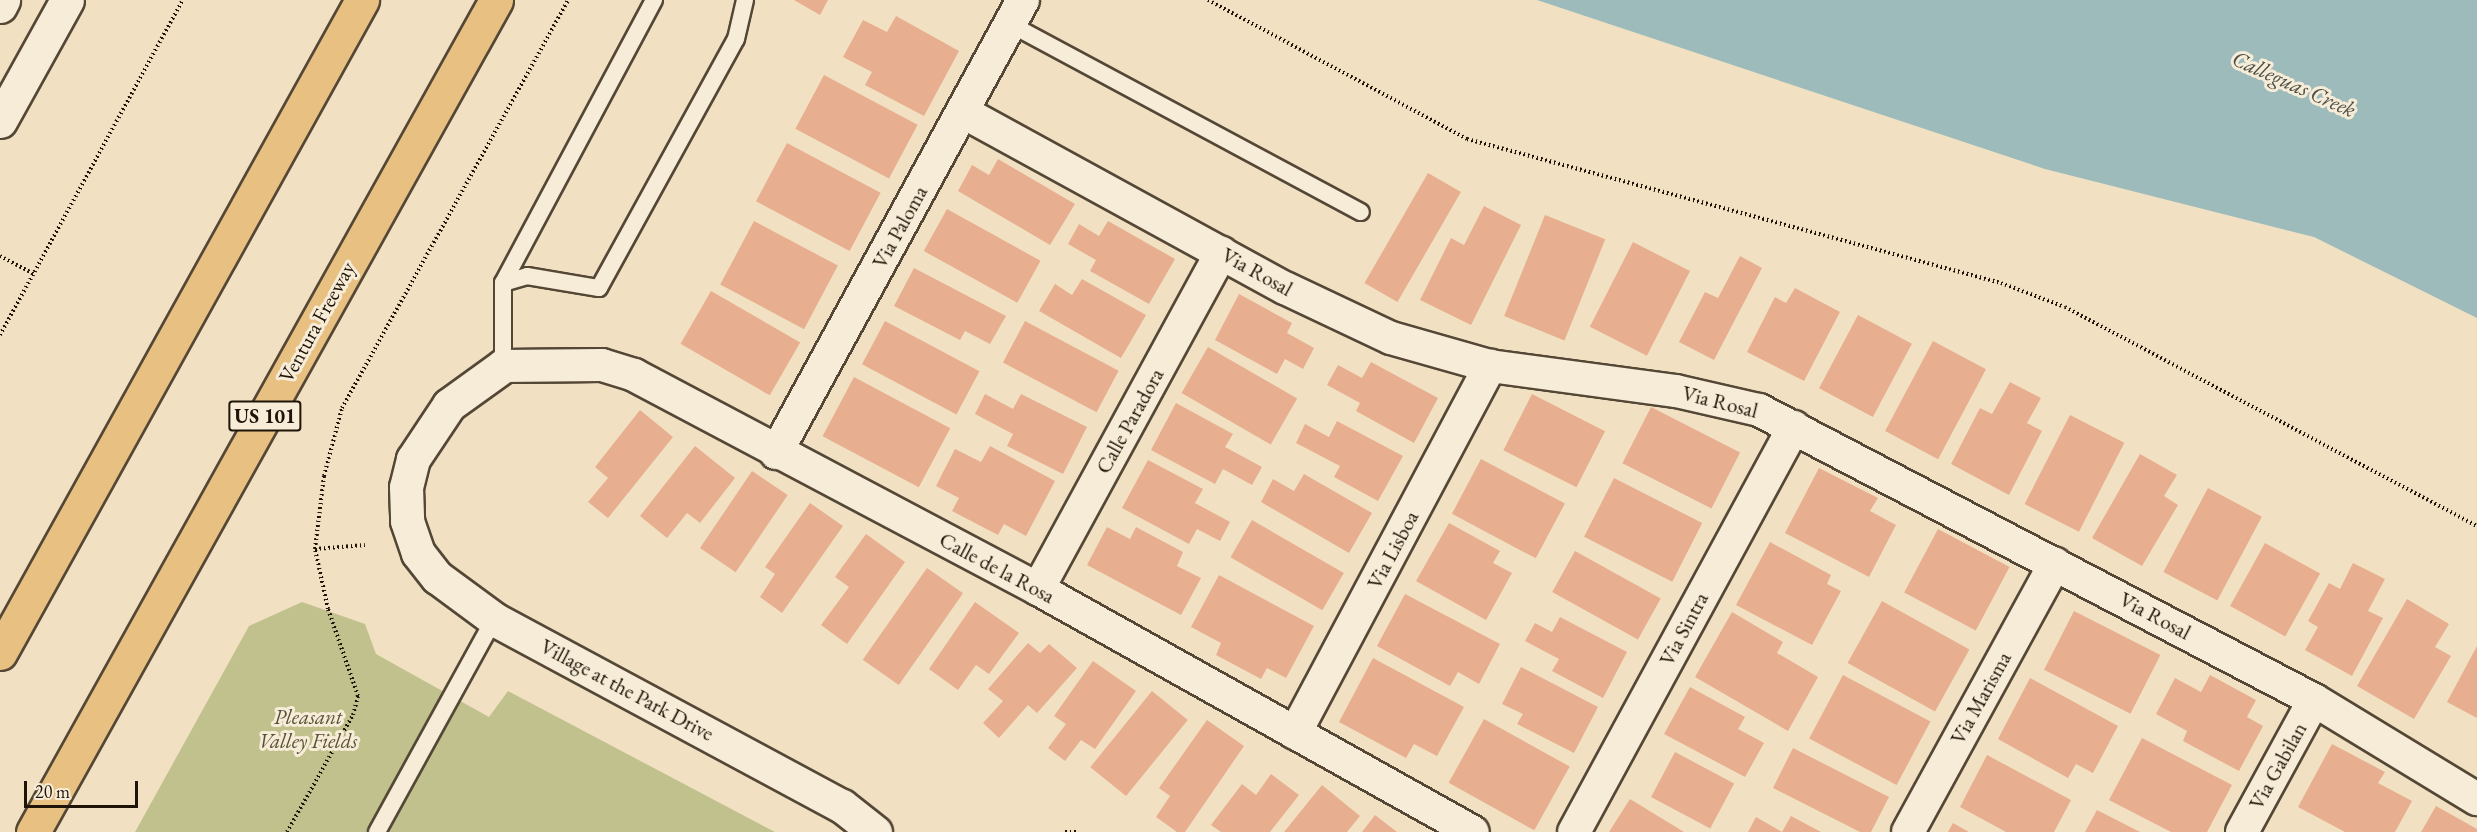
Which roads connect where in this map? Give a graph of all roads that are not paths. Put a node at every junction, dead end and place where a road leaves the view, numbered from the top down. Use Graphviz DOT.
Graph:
graph roads {
  1 [pos="3,0"];
  2 [pos="67,0"];
  3 [pos="362,0"];
  4 [pos="496,0"];
  5 [pos="654,0"];
  6 [pos="745,0"];
  7 [pos="0,6"];
  8 [pos="1017,12"];
  9 [pos="963,112"];
  10 [pos="0,122"];
  11 [pos="1361,212"];
  12 [pos="1221,253"];
  13 [pos="503,283"];
  14 [pos="503,366"];
  15 [pos="1490,366"];
  16 [pos="1794,427"];
  17 [pos="776,453"];
  18 [pos="2055,564"];
  19 [pos="1038,589"];
  20 [pos="495,620"];
  21 [pos="0,653"];
  22 [pos="2314,700"];
  23 [pos="1295,733"];
  24 [pos="2477,799"];
  25 [pos="33,832"];
  26 [pos="378,832"];
  27 [pos="875,832"];
  28 [pos="1473,832"];
  29 [pos="1574,832"];
  30 [pos="1908,832"];
  31 [pos="2242,832"];
  1 -- 7 [label="street"];
  2 -- 10 [label="street"];
  3 -- 21 [label="highway"];
  4 -- 25 [label="highway, Ventura Freeway / US 101"];
  5 -- 13 [label="lane"];
  6 -- 13 [label="lane"];
  8 -- 9 [label="street, Via Paloma"];
  8 -- 11 [label="lane"];
  9 -- 12 [label="street, Via Rosal"];
  9 -- 17 [label="street, Via Paloma"];
  12 -- 15 [label="street, Via Rosal"];
  12 -- 19 [label="street, Calle Paradora"];
  13 -- 14 [label="lane"];
  14 -- 17 [label="street, Calle de la Rosa"];
  14 -- 20 [label="street, Village at the Park Drive"];
  15 -- 16 [label="street, Via Rosal"];
  15 -- 23 [label="street, Via Lisboa"];
  16 -- 18 [label="street, Via Rosal"];
  16 -- 29 [label="street, Via Sintra"];
  17 -- 19 [label="street, Calle de la Rosa"];
  18 -- 22 [label="street, Via Rosal"];
  18 -- 30 [label="street, Via Marisma"];
  19 -- 23 [label="street, Calle de la Rosa"];
  20 -- 26 [label="lane"];
  20 -- 27 [label="street, Village at the Park Drive"];
  22 -- 24 [label="street, Via Rosal"];
  22 -- 31 [label="street, Via Gabilan"];
  23 -- 28 [label="street, Calle de la Rosa"];
}
